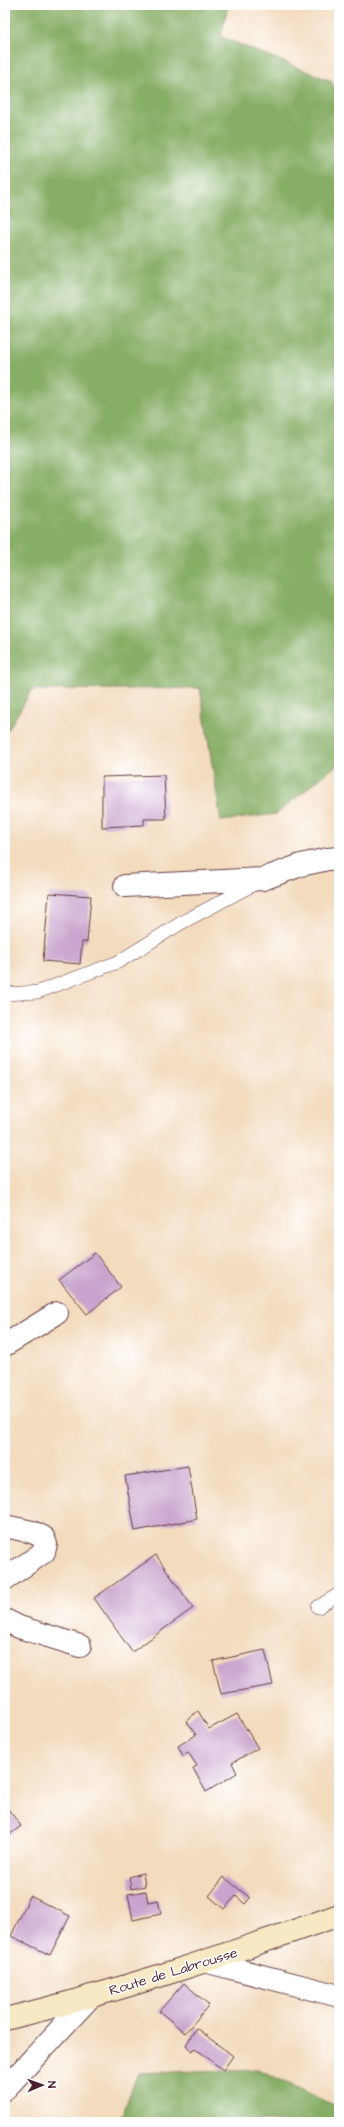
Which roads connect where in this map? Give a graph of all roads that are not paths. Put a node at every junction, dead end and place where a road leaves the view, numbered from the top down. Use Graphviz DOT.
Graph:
graph roads {
  1 [pos="339,858"];
  2 [pos="263,879"];
  3 [pos="125,886"];
  4 [pos="5,994"];
  5 [pos="57,1313"];
  6 [pos="5,1345"];
  7 [pos="5,1526"];
  8 [pos="5,1580"];
  9 [pos="339,1594"];
  10 [pos="318,1607"];
  11 [pos="5,1620"];
  12 [pos="80,1646"];
  13 [pos="339,1915"];
  14 [pos="208,1962"];
  15 [pos="91,1996"];
  16 [pos="339,1996"];
  17 [pos="5,2019"];
  18 [pos="5,2089"];
  1 -- 2 [label="street"];
  2 -- 3 [label="street"];
  2 -- 4 [label="lane"];
  5 -- 6 [label="street"];
  7 -- 8 [label="street"];
  9 -- 10 [label="lane"];
  11 -- 12 [label="street"];
  13 -- 14 [label="street, Route de Labrousse"];
  14 -- 15 [label="street, Route de Labrousse"];
  14 -- 16 [label="street"];
  15 -- 17 [label="street, Route de Labrousse"];
  15 -- 18 [label="street"];
}
